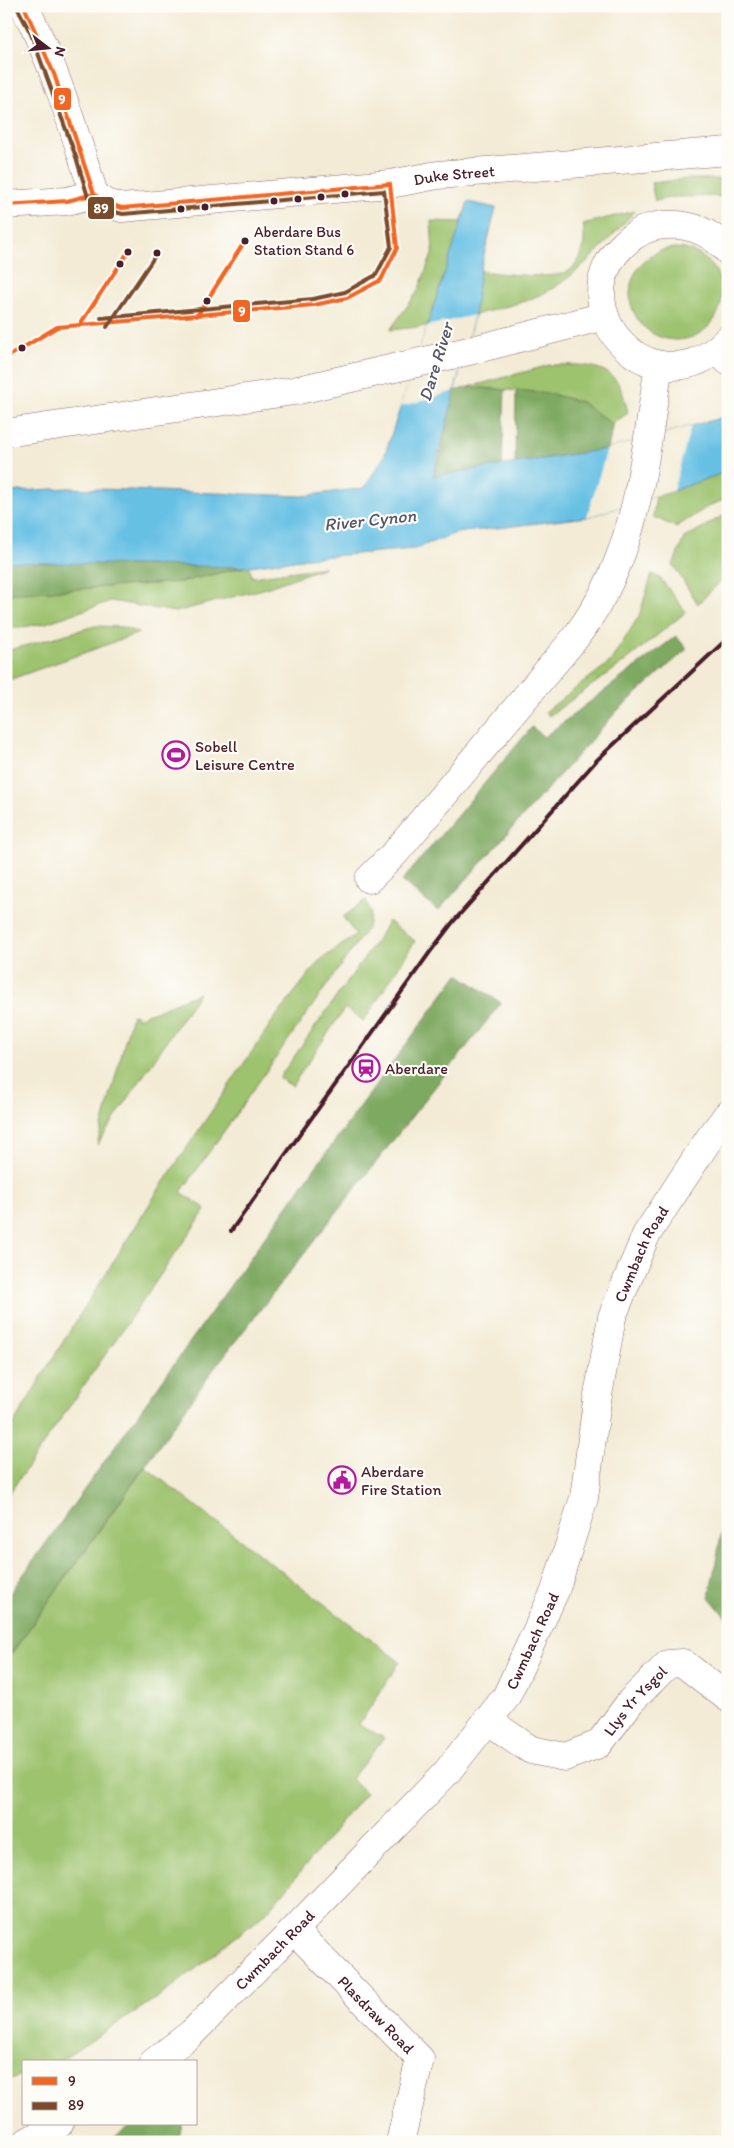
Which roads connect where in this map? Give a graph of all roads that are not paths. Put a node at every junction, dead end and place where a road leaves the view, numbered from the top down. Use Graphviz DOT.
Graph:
graph roads {
  1 [pos="24,6"];
  2 [pos="728,151"];
  3 [pos="94,194"];
  4 [pos="6,205"];
  5 [pos="728,251"];
  6 [pos="605,316"];
  7 [pos="724,350"];
  8 [pos="659,365"];
  9 [pos="6,433"];
  10 [pos="369,879"];
  11 [pos="728,1114"];
  12 [pos="728,1698"];
  13 [pos="487,1720"];
  14 [pos="294,1930"];
  15 [pos="157,2060"];
  16 [pos="55,2126"];
  17 [pos="27,2142"];
  18 [pos="400,2142"];
  1 -- 3 [label="street"];
  2 -- 3 [label="street, Duke Street"];
  3 -- 4 [label="street"];
  5 -- 6 [label="street"];
  6 -- 8 [label="street"];
  6 -- 9 [label="street"];
  7 -- 8 [label="street"];
  8 -- 10 [label="street"];
  11 -- 13 [label="street, Cwmbach Road"];
  12 -- 13 [label="street, Llys Yr Ysgol"];
  13 -- 14 [label="street, Cwmbach Road"];
  14 -- 15 [label="street, Cwmbach Road"];
  14 -- 18 [label="street, Plasdraw Road"];
  16 -- 17 [label="street"];
}
